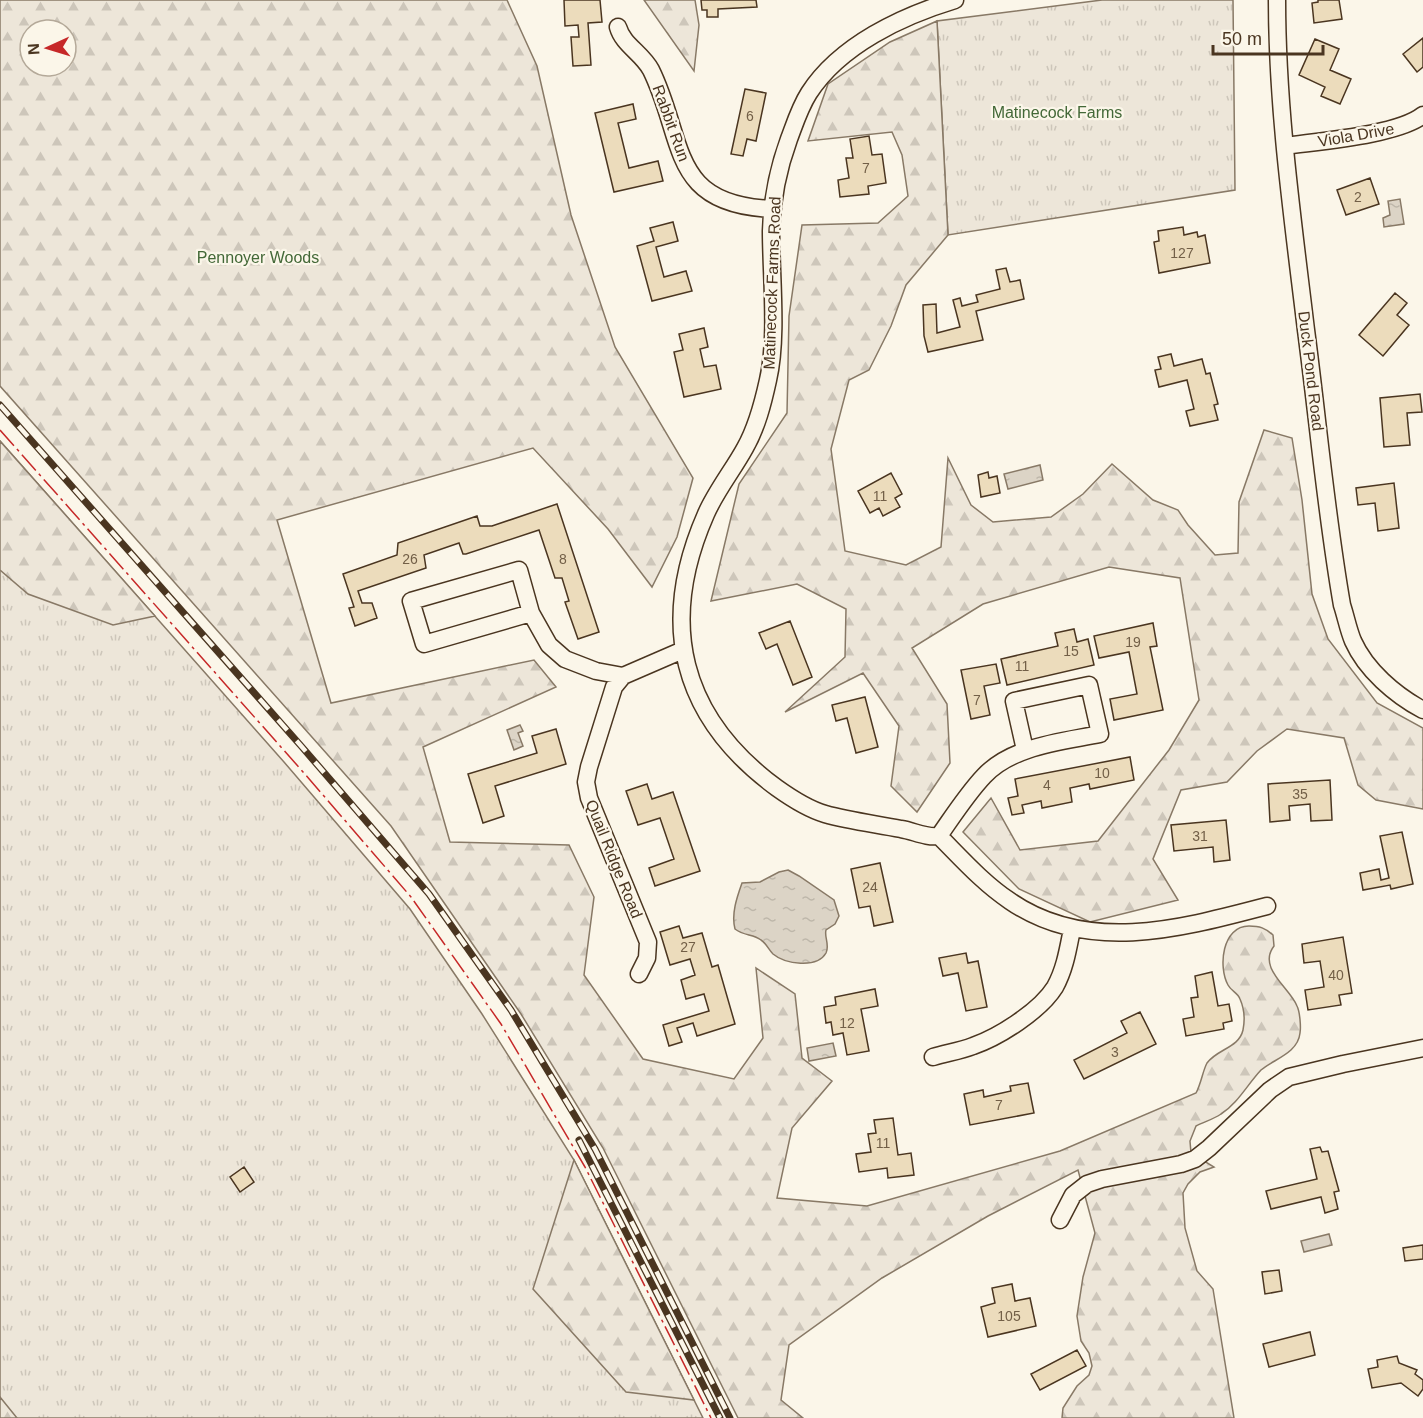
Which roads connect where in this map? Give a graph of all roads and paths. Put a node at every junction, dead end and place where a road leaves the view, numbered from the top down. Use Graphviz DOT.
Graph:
graph roads {
  1 [pos="956,0"];
  2 [pos="1277,0"];
  3 [pos="618,27"];
  4 [pos="1423,116"];
  5 [pos="1285,146"];
  6 [pos="772,209"];
  7 [pos="531,613"];
  8 [pos="683,650"];
  9 [pos="623,676"];
  10 [pos="1423,710"];
  11 [pos="1024,750"];
  12 [pos="939,836"];
  13 [pos="1267,906"];
  14 [pos="1072,929"];
  15 [pos="639,974"];
  16 [pos="1423,1048"];
  17 [pos="933,1057"];
  18 [pos="1060,1220"];
  1 -- 6 [label="street, Matinecock Farms Road"];
  2 -- 5 [label="street, Duck Pond Road"];
  3 -- 6 [label="street, Rabbit Run"];
  4 -- 5 [label="street, Viola Drive"];
  5 -- 10 [label="street, Duck Pond Road"];
  6 -- 8 [label="street, Matinecock Farms Road"];
  7 -- 7 [label="street"];
  7 -- 9 [label="street"];
  8 -- 9 [label="street"];
  8 -- 12 [label="street, Matinecock Farms Road"];
  9 -- 15 [label="street, Quail Ridge Road"];
  11 -- 11 [label="street"];
  11 -- 12 [label="street"];
  12 -- 14 [label="street"];
  13 -- 14 [label="street"];
  14 -- 17 [label="street"];
  16 -- 18 [label="street"];
}
